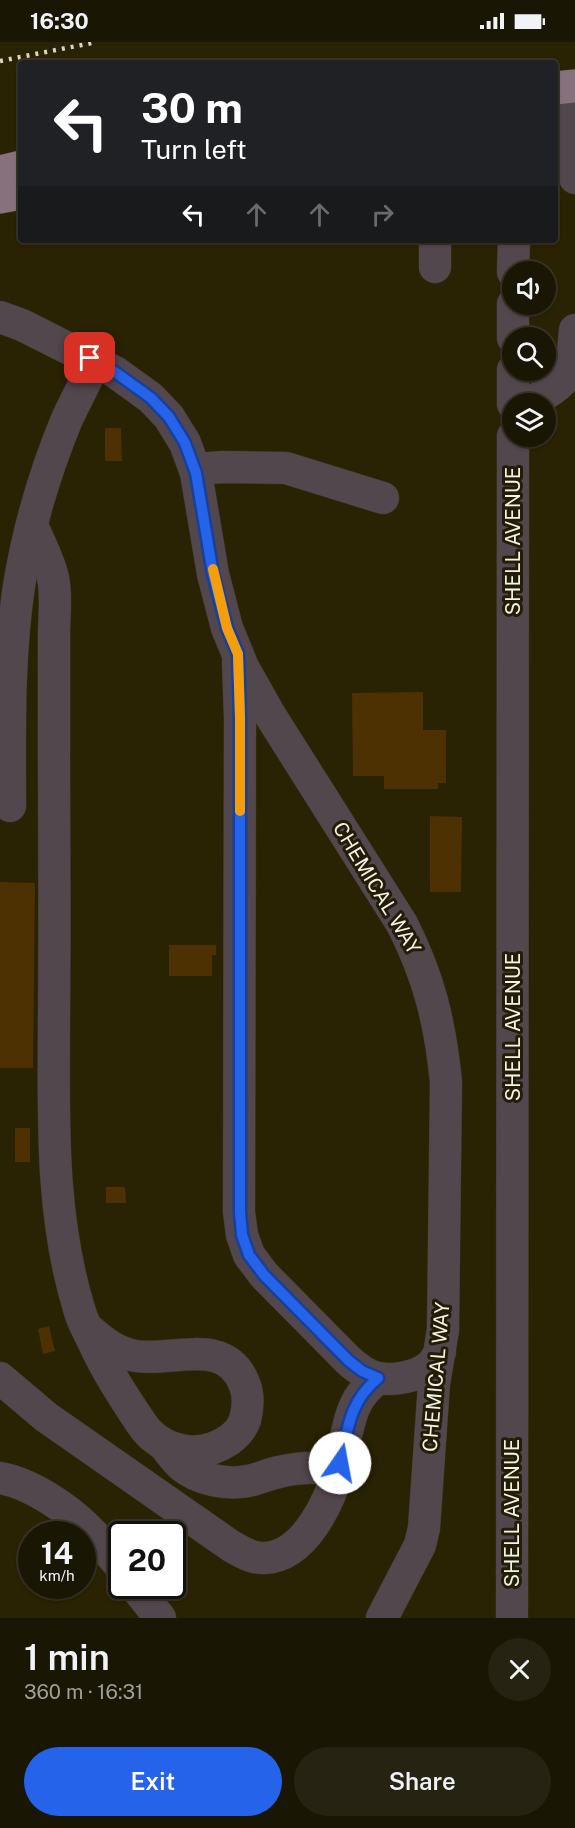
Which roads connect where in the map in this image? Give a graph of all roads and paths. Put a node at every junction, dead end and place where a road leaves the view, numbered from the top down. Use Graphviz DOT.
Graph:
graph roads {
  1 [pos="565,87"];
  2 [pos="18,168"];
  3 [pos="0,172"];
  4 [pos="575,178"];
  5 [pos="18,194"];
  6 [pos="0,197"];
  7 [pos="514,243"];
  8 [pos="513,261"];
  9 [pos="0,317"];
  10 [pos="575,330"];
  11 [pos="95,362"];
  12 [pos="545,393"];
  13 [pos="513,447"];
  14 [pos="196,473"];
  15 [pos="383,498"];
  16 [pos="32,525"];
  17 [pos="238,654"];
  18 [pos="9,806"];
  19 [pos="87,1328"];
  20 [pos="440,1352"];
  21 [pos="0,1378"];
  22 [pos="378,1378"];
  23 [pos="164,1445"];
  24 [pos="339,1469"];
  25 [pos="0,1478"];
  26 [pos="108,1552"];
  27 [pos="145,1599"];
  28 [pos="160,1618"];
  29 [pos="382,1618"];
  30 [pos="512,1618"];
  1 -- 4 [label="street"];
  2 -- 3 [label="main road"];
  5 -- 6 [label="main road"];
  7 -- 8 [label="street"];
  9 -- 11 [label="street, CHEMICAL WAY"];
  10 -- 12 [label="street"];
  11 -- 14 [label="street, CHEMICAL WAY"];
  11 -- 16 [label="street"];
  13 -- 30 [label="street, SHELL AVENUE"];
  14 -- 15 [label="street"];
  14 -- 17 [label="street, CHEMICAL WAY"];
  16 -- 18 [label="street"];
  16 -- 19 [label="street"];
  17 -- 20 [label="street, CHEMICAL WAY"];
  17 -- 22 [label="street"];
  19 -- 23 [label="street"];
  19 -- 23 [label="street"];
  20 -- 22 [label="street"];
  20 -- 29 [label="street, CHEMICAL WAY"];
  21 -- 24 [label="street"];
  22 -- 24 [label="street"];
  23 -- 24 [label="street"];
  25 -- 26 [label="street"];
  27 -- 28 [label="street"];
}
